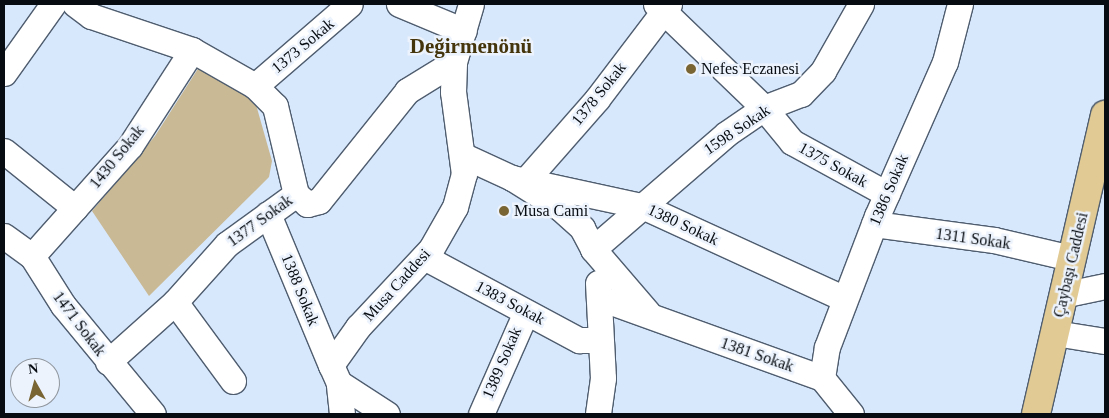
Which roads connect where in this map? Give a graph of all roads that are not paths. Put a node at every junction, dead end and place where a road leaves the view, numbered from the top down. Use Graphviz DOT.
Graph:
graph roads {
  1 [pos="53,4"];
  2 [pos="350,4"];
  3 [pos="399,4"];
  4 [pos="471,4"];
  5 [pos="861,4"];
  6 [pos="960,4"];
  7 [pos="663,6"];
  8 [pos="89,8"];
  9 [pos="464,31"];
  10 [pos="192,50"];
  11 [pos="454,62"];
  12 [pos="4,73"];
  13 [pos="255,86"];
  14 [pos="764,108"];
  15 [pos="1105,115"];
  16 [pos="4,150"];
  17 [pos="462,155"];
  18 [pos="518,180"];
  19 [pos="296,194"];
  20 [pos="887,194"];
  21 [pos="642,206"];
  22 [pos="75,208"];
  23 [pos="268,214"];
  24 [pos="874,224"];
  25 [pos="4,236"];
  26 [pos="593,249"];
  27 [pos="32,256"];
  28 [pos="424,257"];
  29 [pos="1071,258"];
  30 [pos="1104,286"];
  31 [pos="1062,295"];
  32 [pos="600,298"];
  33 [pos="845,299"];
  34 [pos="175,302"];
  35 [pos="526,312"];
  36 [pos="649,315"];
  37 [pos="1055,333"];
  38 [pos="598,340"];
  39 [pos="1105,341"];
  40 [pos="108,362"];
  41 [pos="335,374"];
  42 [pos="822,378"];
  43 [pos="233,381"];
  44 [pos="153,414"];
  45 [pos="342,414"];
  46 [pos="387,414"];
  47 [pos="481,414"];
  48 [pos="598,414"];
  49 [pos="851,414"];
  50 [pos="1036,414"];
  1 -- 12 [label="street"];
  2 -- 13 [label="street, 1373 Sokak"];
  3 -- 9 [label="street"];
  4 -- 9 [label="street, Musa Caddesi"];
  5 -- 14 [label="street, 1598 Sokak"];
  6 -- 20 [label="street, 1386 Sokak"];
  7 -- 14 [label="street, 1375 Sokak"];
  7 -- 18 [label="street, 1378 Sokak"];
  8 -- 10 [label="street"];
  9 -- 11 [label="street, Musa Caddesi"];
  10 -- 13 [label="street"];
  10 -- 22 [label="street, 1430 Sokak"];
  11 -- 17 [label="street, Musa Caddesi"];
  11 -- 19 [label="street, 1377 Sokak"];
  13 -- 19 [label="street"];
  14 -- 20 [label="street, 1375 Sokak"];
  14 -- 21 [label="street, 1598 Sokak"];
  15 -- 29 [label="main road, Çaybaşı Caddesi"];
  16 -- 22 [label="street"];
  17 -- 18 [label="street, 1380 Sokak"];
  17 -- 28 [label="street, Musa Caddesi"];
  18 -- 21 [label="street, 1380 Sokak"];
  18 -- 26 [label="street, 1380 Sokak"];
  19 -- 23 [label="street, 1377 Sokak"];
  20 -- 24 [label="street, 1386 Sokak"];
  21 -- 26 [label="street, 1598 Sokak"];
  21 -- 33 [label="street, 1380 Sokak"];
  22 -- 27 [label="street, 1430 Sokak"];
  23 -- 34 [label="street, 1377 Sokak"];
  23 -- 41 [label="street, 1388 Sokak"];
  24 -- 29 [label="street, 1311 Sokak"];
  24 -- 33 [label="street, 1386 Sokak"];
  25 -- 27 [label="street, 1471 Sokak"];
  26 -- 32 [label="street"];
  26 -- 36 [label="street, 1381 Sokak"];
  27 -- 40 [label="street, 1471 Sokak"];
  28 -- 35 [label="street, 1383 Sokak"];
  28 -- 41 [label="street, Musa Caddesi"];
  29 -- 31 [label="main road, Çaybaşı Caddesi"];
  30 -- 31 [label="street"];
  31 -- 37 [label="main road, Çaybaşı Caddesi"];
  32 -- 36 [label="street, 1381 Sokak"];
  32 -- 38 [label="street"];
  33 -- 42 [label="street, 1386 Sokak"];
  34 -- 40 [label="street, 1377 Sokak"];
  34 -- 43 [label="street"];
  35 -- 38 [label="street, 1383 Sokak"];
  35 -- 47 [label="street, 1389 Sokak"];
  36 -- 42 [label="street, 1381 Sokak"];
  37 -- 39 [label="street"];
  37 -- 50 [label="main road, Çaybaşı Caddesi"];
  38 -- 48 [label="street"];
  40 -- 44 [label="street, 1471 Sokak"];
  41 -- 45 [label="street"];
  41 -- 46 [label="street"];
  42 -- 49 [label="street"];
}
